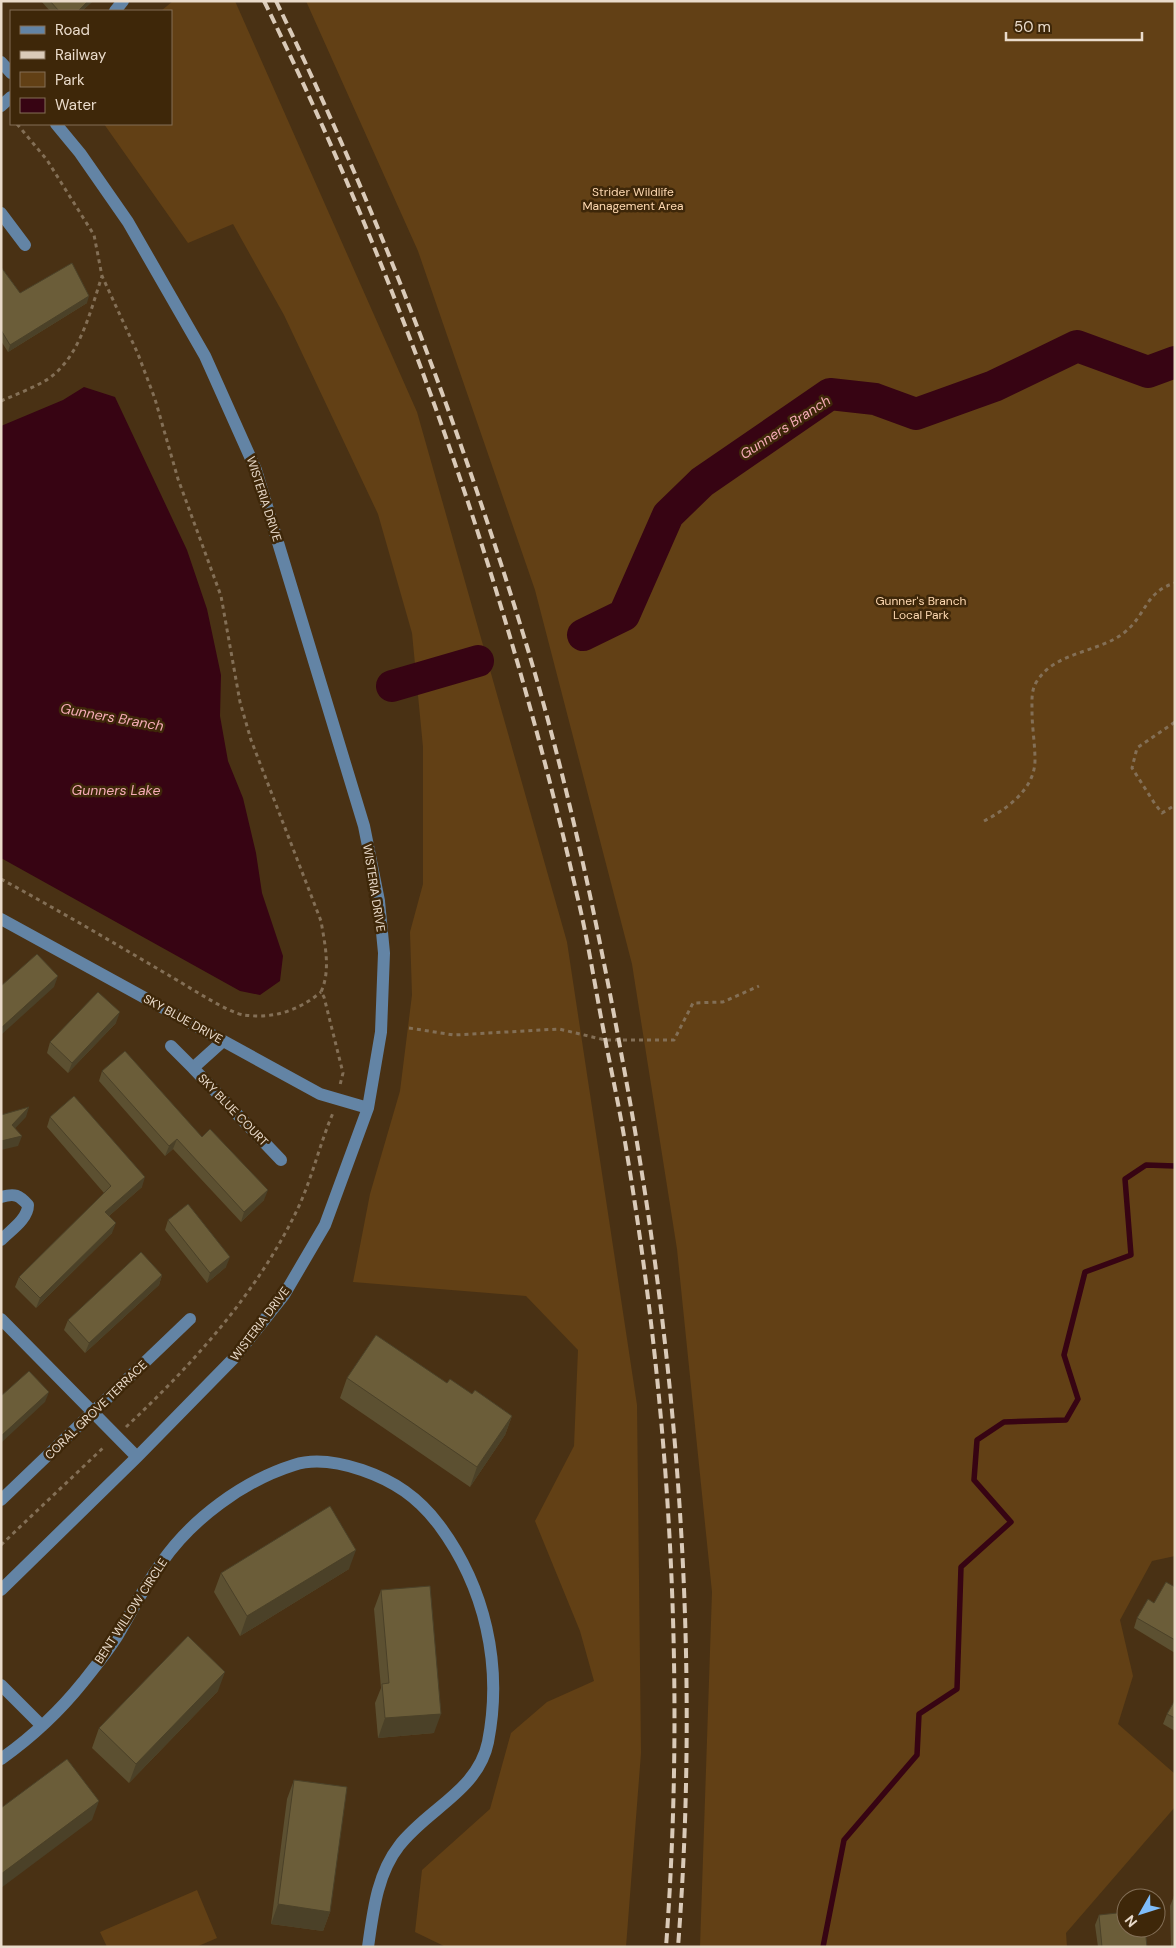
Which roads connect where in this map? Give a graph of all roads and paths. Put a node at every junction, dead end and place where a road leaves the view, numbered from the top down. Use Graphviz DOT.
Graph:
graph roads {
  1 [pos="1,62"];
  2 [pos="10,71"];
  3 [pos="18,125"];
  4 [pos="57,125"];
  5 [pos="1,213"];
  6 [pos="26,245"];
  7 [pos="102,276"];
  8 [pos="1,401"];
  9 [pos="1175,582"];
  10 [pos="1175,722"];
  11 [pos="1172,807"];
  12 [pos="984,821"];
  13 [pos="1,880"];
  14 [pos="1,920"];
  15 [pos="759,986"];
  16 [pos="321,992"];
  17 [pos="409,1028"];
  18 [pos="223,1041"];
  19 [pos="171,1046"];
  20 [pos="193,1068"];
  21 [pos="337,1099"];
  22 [pos="368,1108"];
  23 [pos="281,1160"];
  24 [pos="1,1197"];
  25 [pos="1,1240"];
  26 [pos="1,1318"];
  27 [pos="190,1319"];
  28 [pos="93,1413"];
  29 [pos="116,1436"];
  30 [pos="137,1457"];
  31 [pos="1,1500"];
  32 [pos="1,1545"];
  33 [pos="1,1590"];
  34 [pos="1,1685"];
  35 [pos="42,1726"];
  36 [pos="1,1759"];
  37 [pos="368,1947"];
  1 -- 2 [label="street"];
  3 -- 7 [label="path"];
  4 -- 22 [label="street, WISTERIA DRIVE"];
  5 -- 6 [label="street"];
  7 -- 8 [label="path"];
  7 -- 16 [label="path"];
  9 -- 12 [label="path"];
  10 -- 11 [label="path"];
  13 -- 16 [label="path"];
  14 -- 18 [label="street, SKY BLUE DRIVE"];
  15 -- 17 [label="path"];
  16 -- 21 [label="path"];
  18 -- 20 [label="street, SKY BLUE COURT"];
  18 -- 21 [label="street, SKY BLUE DRIVE"];
  19 -- 20 [label="street"];
  20 -- 23 [label="street, SKY BLUE COURT"];
  21 -- 22 [label="street, SKY BLUE DRIVE"];
  21 -- 29 [label="path"];
  22 -- 30 [label="street, WISTERIA DRIVE"];
  24 -- 25 [label="street"];
  26 -- 28 [label="street"];
  27 -- 28 [label="street, CORAL GROVE TERRACE"];
  28 -- 29 [label="street"];
  28 -- 31 [label="street, CORAL GROVE TERRACE"];
  29 -- 30 [label="street"];
  29 -- 32 [label="path"];
  30 -- 33 [label="street, WISTERIA DRIVE"];
  34 -- 35 [label="street"];
  35 -- 36 [label="street, BENT WILLOW CIRCLE"];
  35 -- 37 [label="street, BENT WILLOW CIRCLE"];
}
